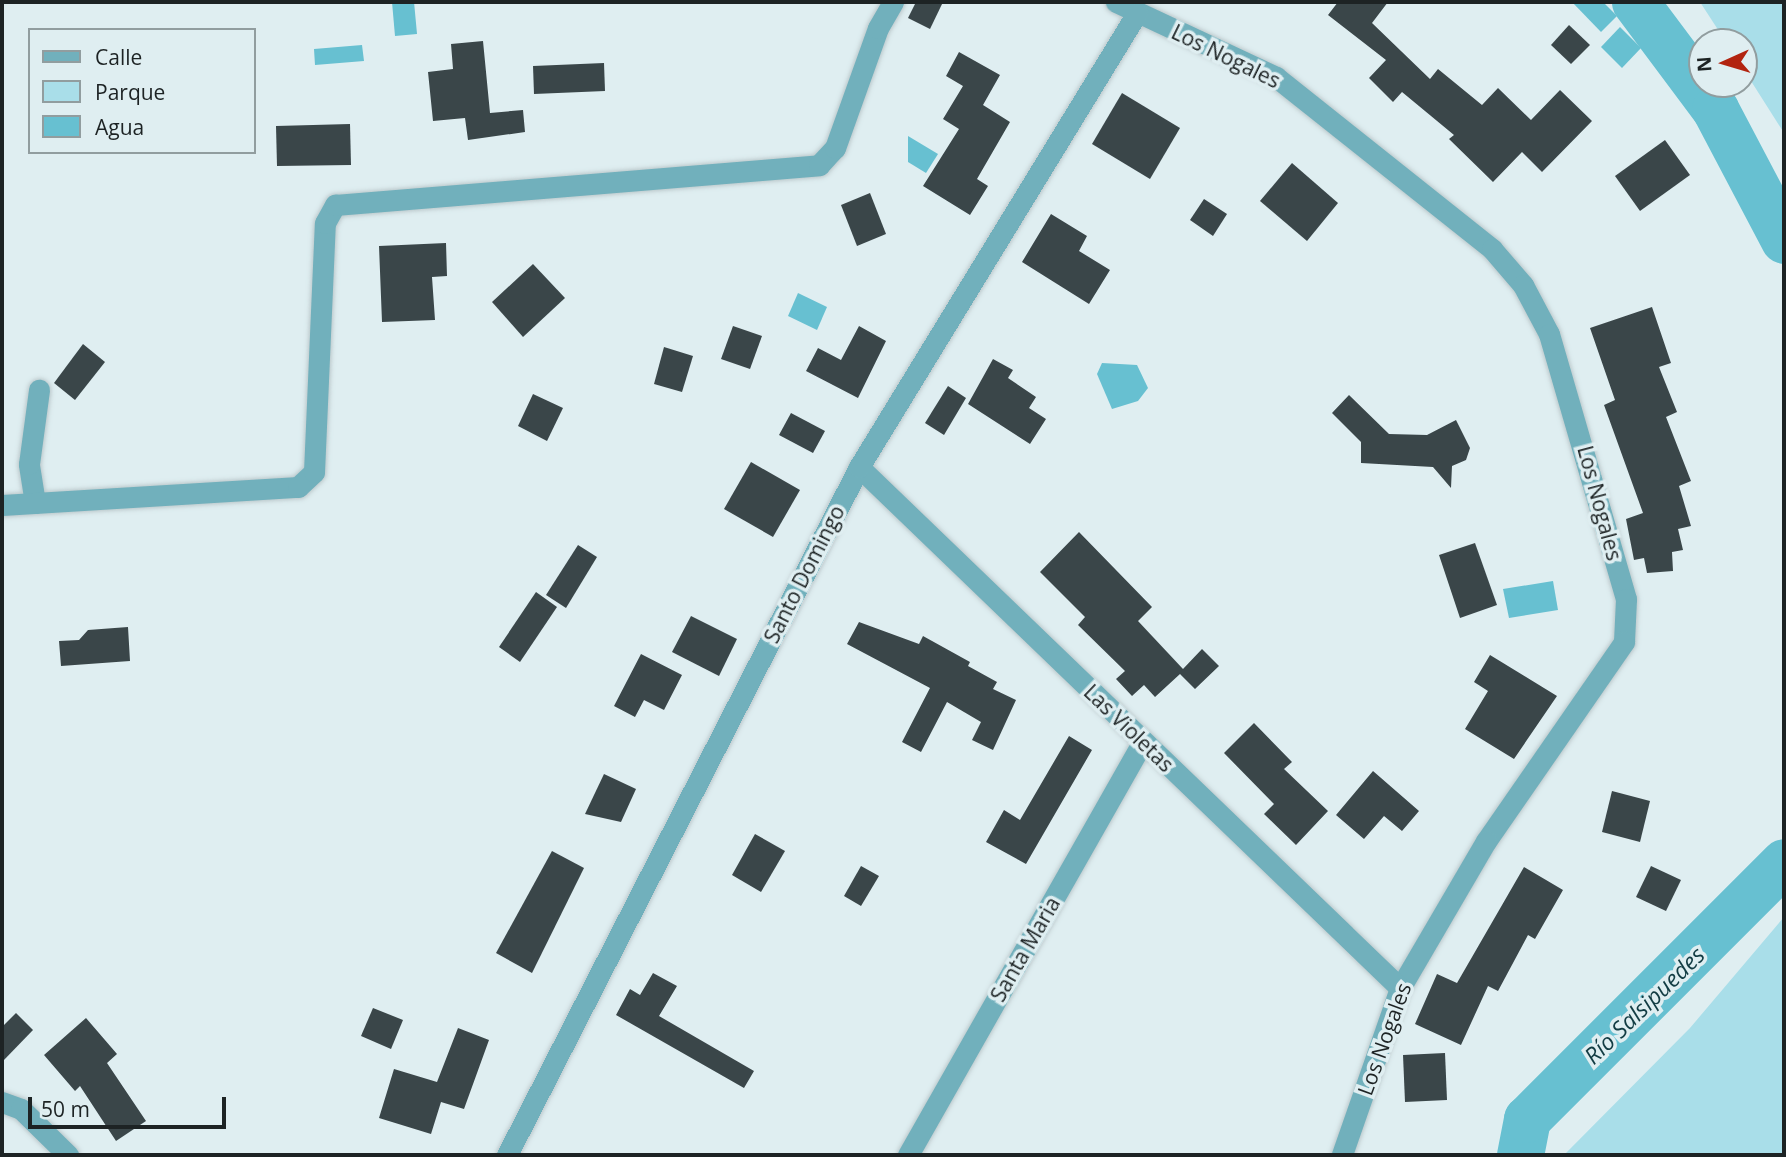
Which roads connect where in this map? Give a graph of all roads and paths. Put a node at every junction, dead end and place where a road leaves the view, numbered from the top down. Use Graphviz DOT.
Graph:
graph roads {
  1 [pos="893,2"];
  2 [pos="1116,2"];
  3 [pos="1137,13"];
  4 [pos="39,390"];
  5 [pos="859,467"];
  6 [pos="35,503"];
  7 [pos="2,505"];
  8 [pos="1143,742"];
  9 [pos="1400,989"];
  10 [pos="2,1102"];
  11 [pos="68,1155"];
  12 [pos="507,1155"];
  13 [pos="908,1155"];
  14 [pos="1342,1155"];
  1 -- 6 [label="street"];
  2 -- 3 [label="street, Los Nogales"];
  3 -- 5 [label="street, Santo Domingo"];
  3 -- 9 [label="street, Los Nogales"];
  4 -- 6 [label="street"];
  5 -- 8 [label="street, Las Violetas"];
  5 -- 12 [label="street, Santo Domingo"];
  6 -- 7 [label="street"];
  8 -- 9 [label="street, Las Violetas"];
  8 -- 13 [label="street, Santa Maria"];
  9 -- 14 [label="street, Los Nogales"];
  10 -- 11 [label="street"];
}
